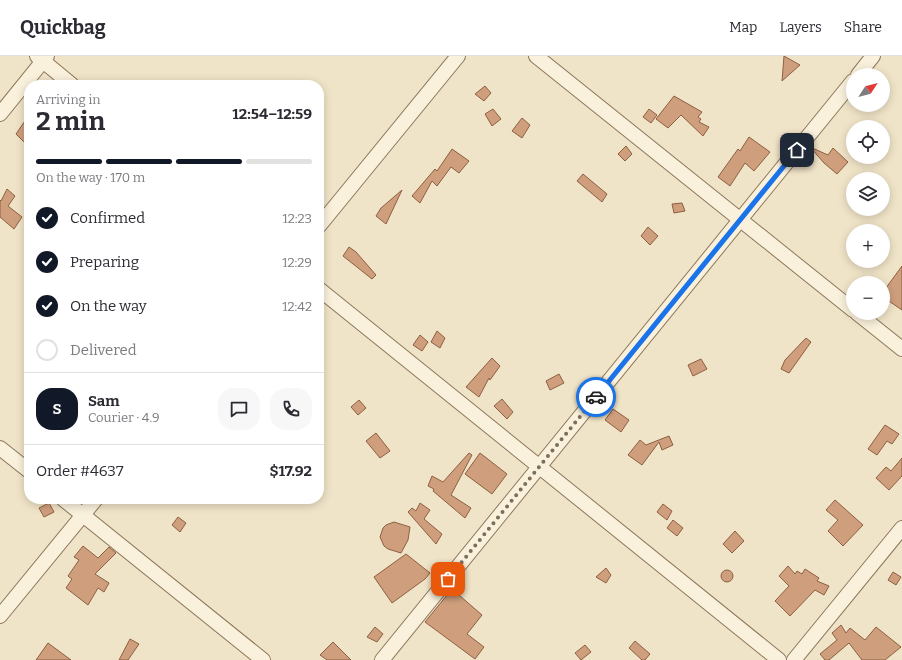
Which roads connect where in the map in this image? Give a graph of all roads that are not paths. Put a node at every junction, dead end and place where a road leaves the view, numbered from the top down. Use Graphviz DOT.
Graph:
graph roads {
  1 [pos="458,56"];
  2 [pos="536,56"];
  3 [pos="873,56"];
  4 [pos="42,58"];
  5 [pos="864,68"];
  6 [pos="26,80"];
  7 [pos="66,80"];
  8 [pos="24,82"];
  9 [pos="846,90"];
  10 [pos="0,114"];
  11 [pos="740,219"];
  12 [pos="324,220"];
  13 [pos="324,293"];
  14 [pos="846,304"];
  15 [pos="866,320"];
  16 [pos="902,349"];
  17 [pos="0,448"];
  18 [pos="539,466"];
  19 [pos="24,467"];
  20 [pos="69,504"];
  21 [pos="92,504"];
  22 [pos="83,515"];
  23 [pos="902,528"];
  24 [pos="0,616"];
  25 [pos="263,660"];
  26 [pos="382,660"];
  27 [pos="780,660"];
  28 [pos="794,660"];
  1 -- 12 [label="street"];
  2 -- 11 [label="street"];
  3 -- 5 [label="street"];
  4 -- 6 [label="street"];
  4 -- 7 [label="street"];
  8 -- 10 [label="street"];
  9 -- 11 [label="street"];
  11 -- 14 [label="street"];
  11 -- 18 [label="street"];
  13 -- 18 [label="street"];
  15 -- 16 [label="street"];
  17 -- 19 [label="street"];
  18 -- 26 [label="street"];
  18 -- 27 [label="street"];
  20 -- 22 [label="street"];
  21 -- 22 [label="street"];
  22 -- 24 [label="street"];
  22 -- 25 [label="street"];
  23 -- 28 [label="street"];
}
